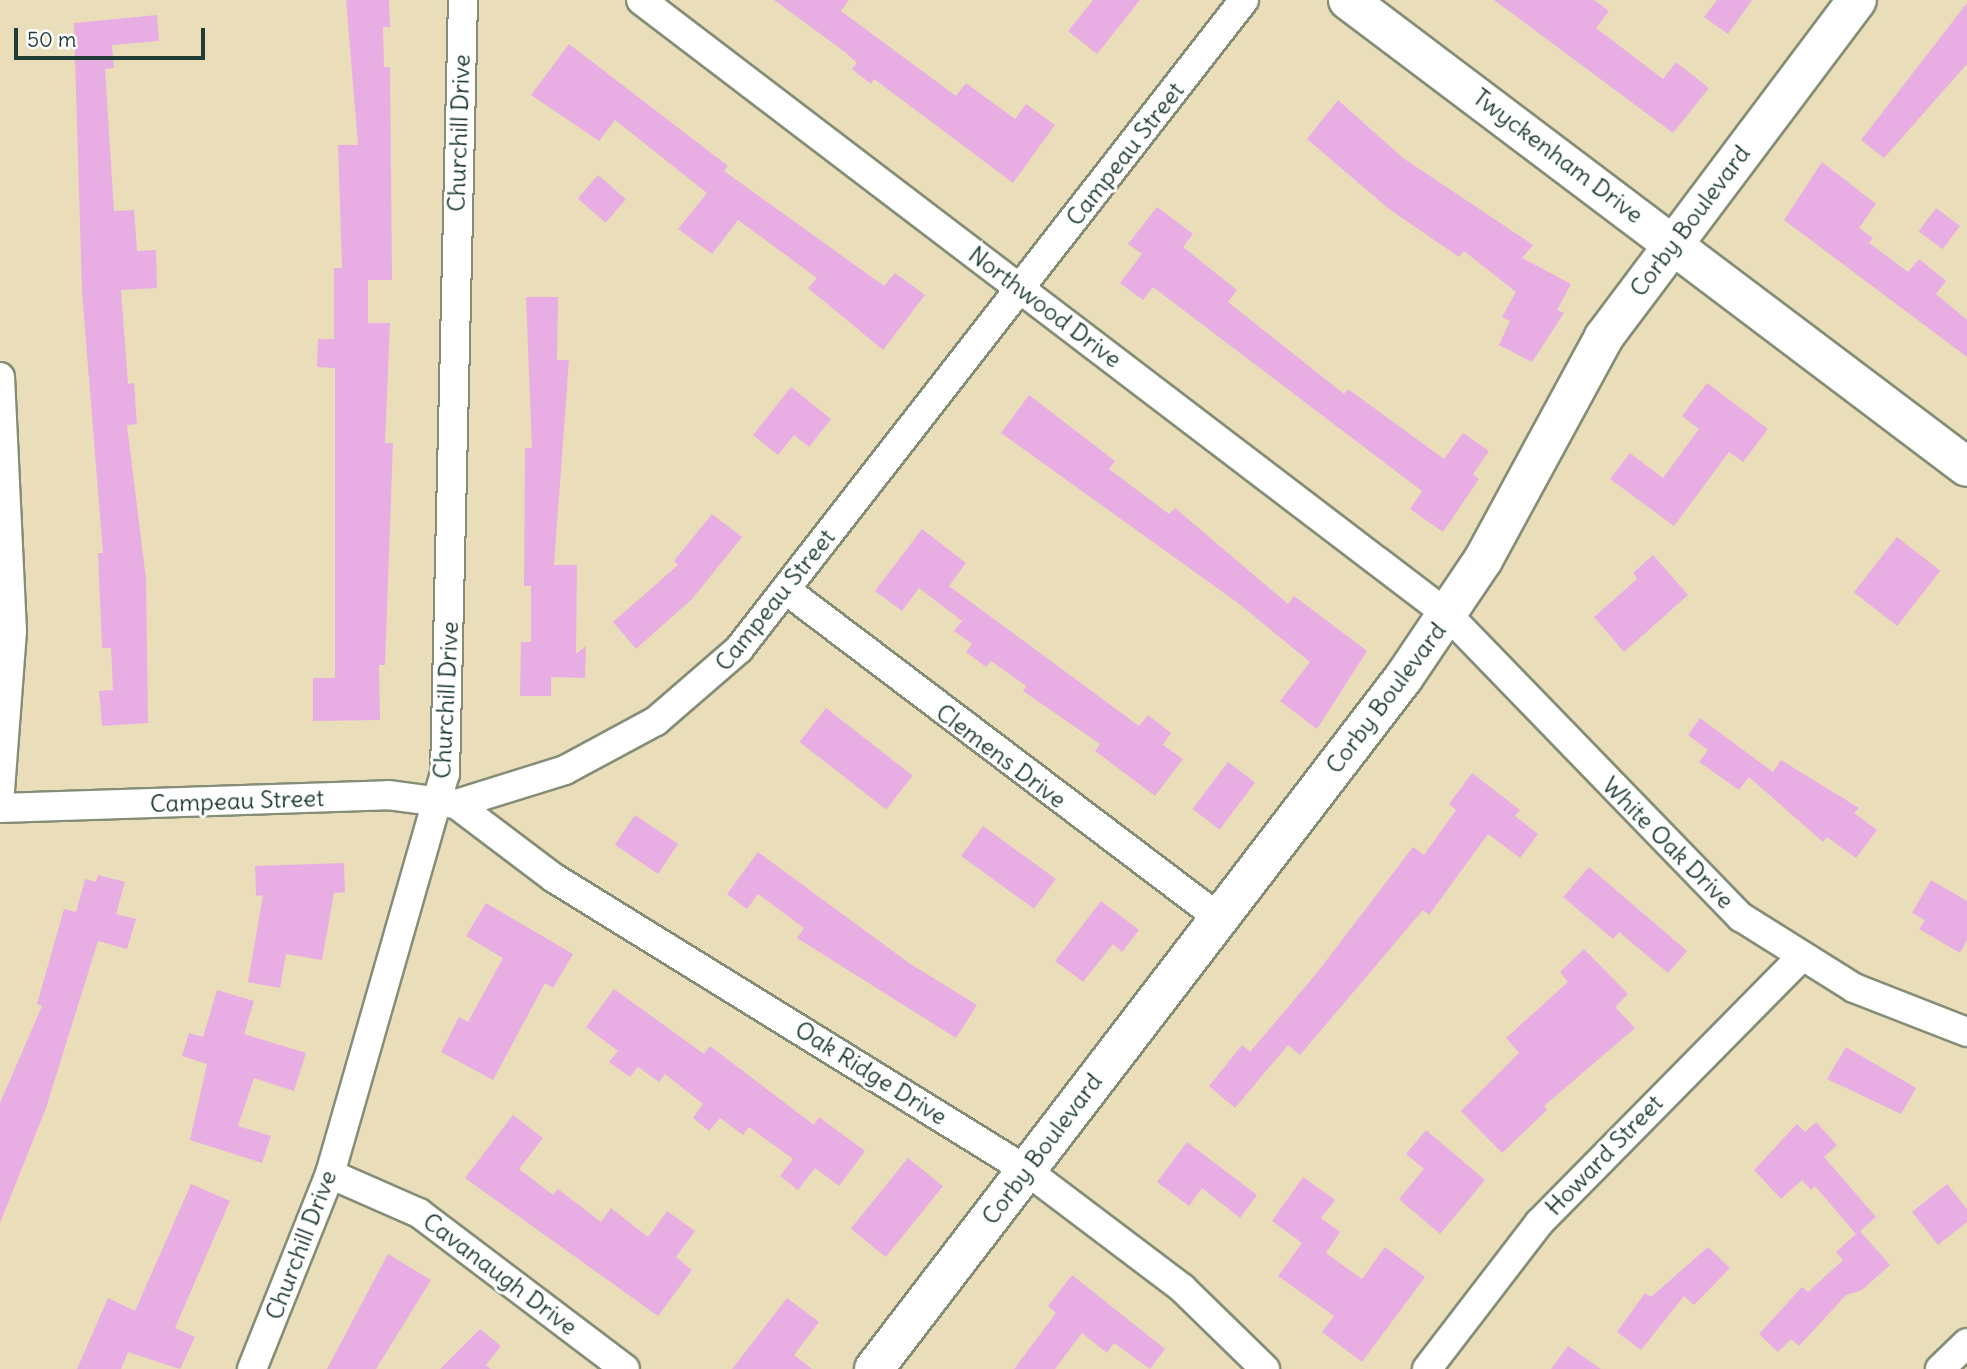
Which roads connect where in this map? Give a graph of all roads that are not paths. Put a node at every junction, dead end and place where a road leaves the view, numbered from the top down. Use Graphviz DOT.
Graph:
graph roads {
  1 [pos="463,0"];
  2 [pos="641,0"];
  3 [pos="1244,0"];
  4 [pos="1348,0"];
  5 [pos="1857,0"];
  6 [pos="1674,243"];
  7 [pos="1021,289"];
  8 [pos="0,377"];
  9 [pos="1967,467"];
  10 [pos="786,590"];
  11 [pos="1448,615"];
  12 [pos="0,791"];
  13 [pos="448,802"];
  14 [pos="0,808"];
  15 [pos="1219,918"];
  16 [pos="1800,958"];
  17 [pos="1967,1032"];
  18 [pos="1026,1170"];
  19 [pos="330,1174"];
  20 [pos="1967,1343"];
  21 [pos="251,1369"];
  22 [pos="625,1369"];
  23 [pos="874,1369"];
  24 [pos="1265,1369"];
  25 [pos="1427,1369"];
  26 [pos="1940,1369"];
  1 -- 13 [label="street, Churchill Drive"];
  2 -- 7 [label="street, Northwood Drive"];
  3 -- 7 [label="street, Campeau Street"];
  4 -- 6 [label="street, Twyckenham Drive"];
  5 -- 6 [label="street, Corby Boulevard"];
  6 -- 9 [label="street, Twyckenham Drive"];
  6 -- 11 [label="street, Corby Boulevard"];
  7 -- 10 [label="street, Campeau Street"];
  7 -- 11 [label="street, Northwood Drive"];
  8 -- 12 [label="street"];
  10 -- 13 [label="street, Campeau Street"];
  10 -- 15 [label="street, Clemens Drive"];
  11 -- 15 [label="street, Corby Boulevard"];
  11 -- 16 [label="street, White Oak Drive"];
  13 -- 14 [label="street, Campeau Street"];
  13 -- 18 [label="street, Oak Ridge Drive"];
  13 -- 19 [label="street, Churchill Drive"];
  15 -- 18 [label="street, Corby Boulevard"];
  16 -- 17 [label="street, White Oak Drive"];
  16 -- 25 [label="street, Howard Street"];
  18 -- 23 [label="street, Corby Boulevard"];
  18 -- 24 [label="street, Oak Ridge Drive"];
  19 -- 21 [label="street, Churchill Drive"];
  19 -- 22 [label="street, Cavanaugh Drive"];
  20 -- 26 [label="street"];
}
